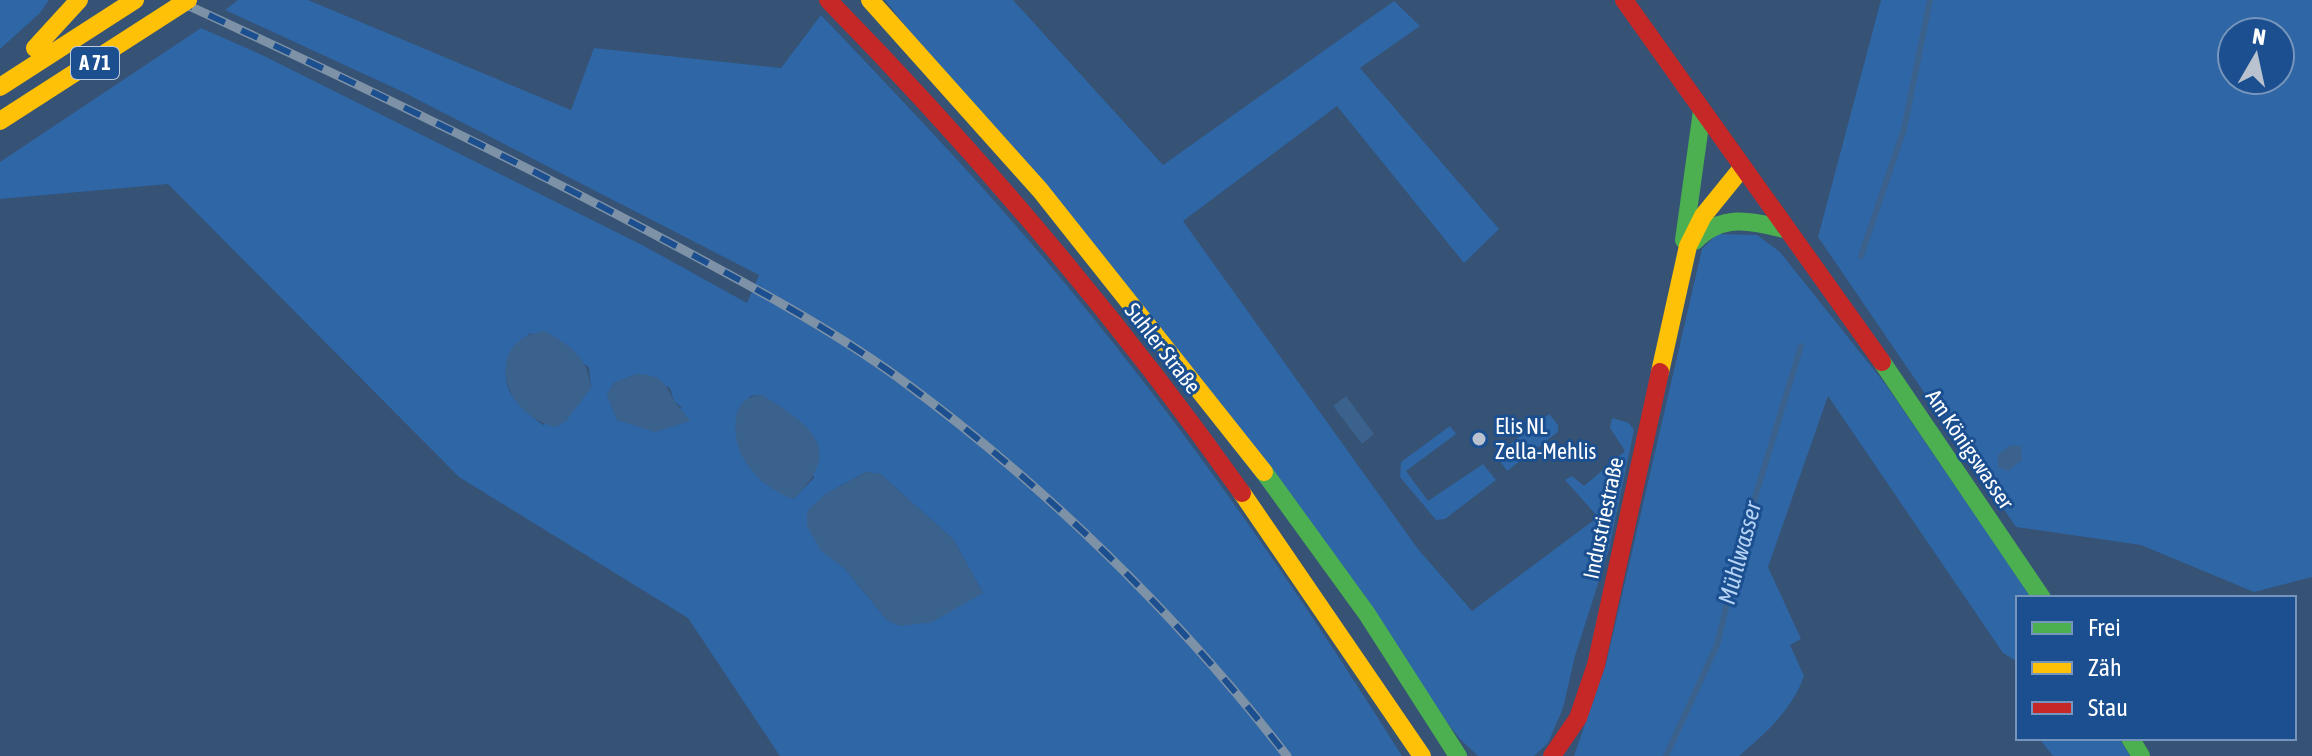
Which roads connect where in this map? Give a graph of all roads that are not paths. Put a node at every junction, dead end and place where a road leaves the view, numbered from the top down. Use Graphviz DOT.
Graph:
graph roads {
  1 [pos="79,0"];
  2 [pos="135,0"];
  3 [pos="188,0"];
  4 [pos="828,0"];
  5 [pos="870,0"];
  6 [pos="1624,0"];
  7 [pos="0,73"];
  8 [pos="0,87"];
  9 [pos="1702,111"];
  10 [pos="0,121"];
  11 [pos="1742,168"];
  12 [pos="1689,198"];
  13 [pos="1784,229"];
  14 [pos="1678,282"];
  15 [pos="2041,596"];
  16 [pos="1578,718"];
  17 [pos="1422,756"];
  18 [pos="1458,756"];
  19 [pos="1552,756"];
  20 [pos="1570,756"];
  1 -- 7 [label="main road"];
  2 -- 8 [label="main road, A 71"];
  3 -- 10 [label="main road, A 71, bridge"];
  4 -- 17 [label="main road, Suhler Straße"];
  5 -- 18 [label="main road, Suhler Straße"];
  6 -- 9 [label="main road"];
  9 -- 11 [label="main road"];
  9 -- 12 [label="main road, Industriestraße"];
  11 -- 12 [label="main road"];
  11 -- 13 [label="main road"];
  11 -- 14 [label="main road, Industriestraße"];
  12 -- 14 [label="main road, Industriestraße"];
  13 -- 14 [label="main road, Industriestraße"];
  13 -- 15 [label="main road, Am Königswasser"];
  14 -- 16 [label="main road, Industriestraße"];
  16 -- 19 [label="main road, Industriestraße"];
  16 -- 20 [label="main road"];
}
